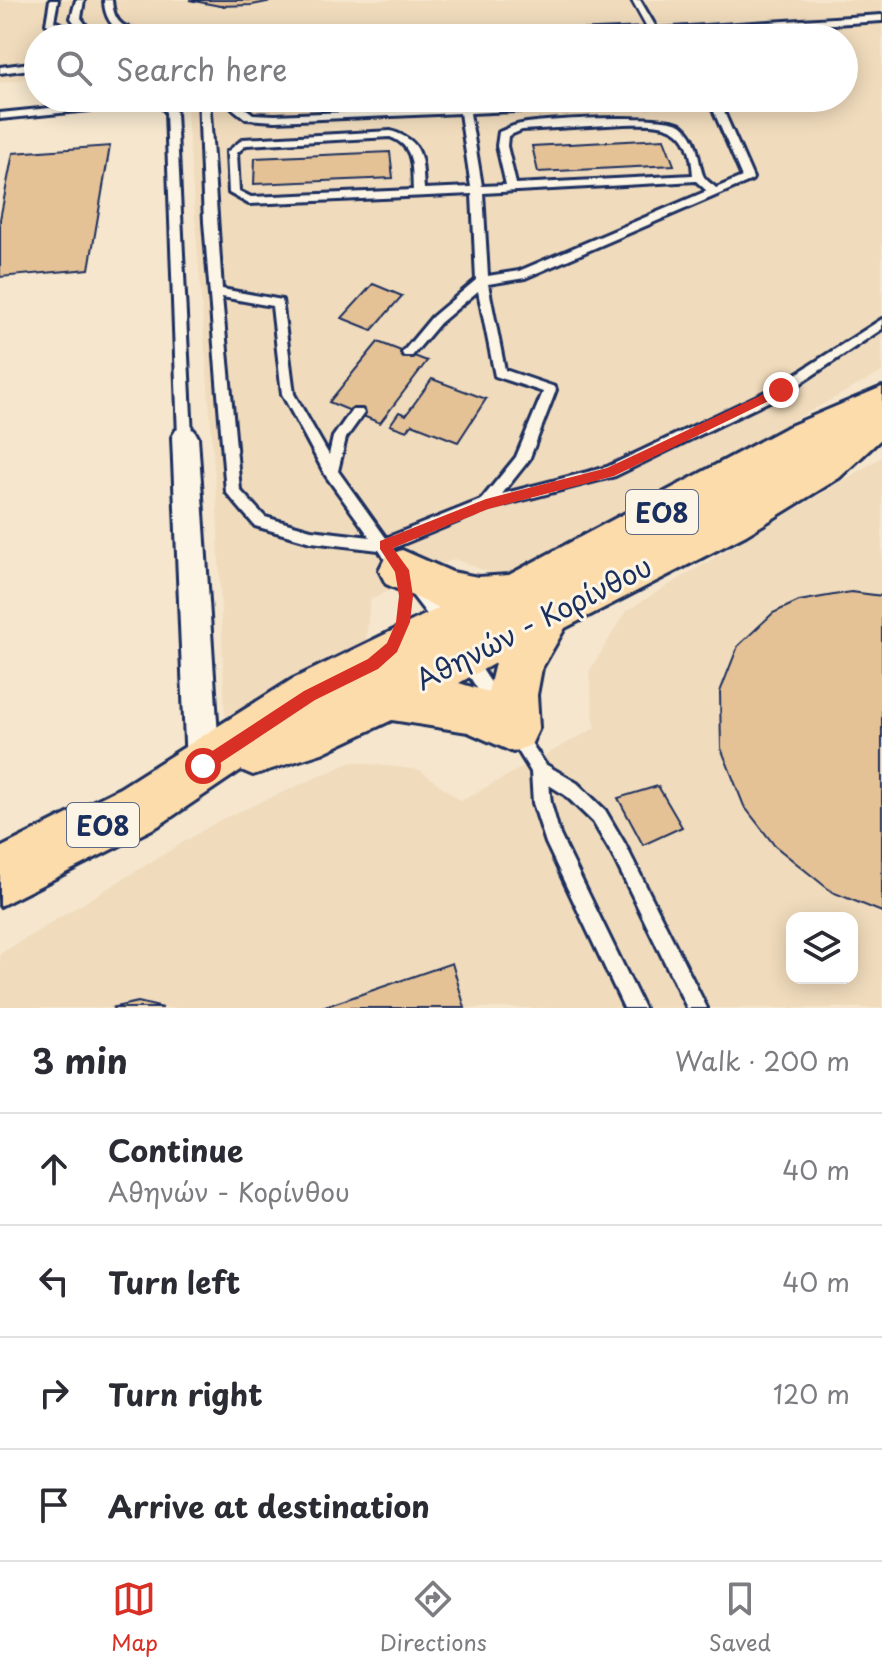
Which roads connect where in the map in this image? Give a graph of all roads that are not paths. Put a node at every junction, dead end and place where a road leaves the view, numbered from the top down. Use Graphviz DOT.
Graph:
graph roads {
  1 [pos="54,0"];
  2 [pos="80,0"];
  3 [pos="108,0"];
  4 [pos="636,0"];
  5 [pos="882,18"];
  6 [pos="54,24"];
  7 [pos="80,24"];
  8 [pos="113,24"];
  9 [pos="650,24"];
  10 [pos="784,24"];
  11 [pos="24,67"];
  12 [pos="0,70"];
  13 [pos="40,112"];
  14 [pos="171,112"];
  15 [pos="205,112"];
  16 [pos="244,112"];
  17 [pos="404,112"];
  18 [pos="465,112"];
  19 [pos="719,112"];
  20 [pos="0,116"];
  21 [pos="698,178"];
  22 [pos="512,189"];
  23 [pos="477,190"];
  24 [pos="419,193"];
  25 [pos="716,193"];
  26 [pos="482,281"];
  27 [pos="217,292"];
  28 [pos="882,323"];
  29 [pos="408,353"];
  30 [pos="882,402"];
  31 [pos="357,413"];
  32 [pos="882,414"];
  33 [pos="185,437"];
  34 [pos="331,472"];
  35 [pos="486,504"];
  36 [pos="393,558"];
  37 [pos="535,602"];
  38 [pos="455,641"];
  39 [pos="381,680"];
  40 [pos="513,728"];
  41 [pos="203,766"];
  42 [pos="539,770"];
  43 [pos="0,878"];
  44 [pos="634,1008"];
  45 [pos="697,1008"];
  1 -- 6 [label="lane"];
  2 -- 7 [label="lane"];
  3 -- 8 [label="lane"];
  4 -- 9 [label="lane"];
  5 -- 10 [label="lane"];
  11 -- 12 [label="lane"];
  13 -- 20 [label="lane"];
  14 -- 33 [label="lane"];
  15 -- 27 [label="lane"];
  16 -- 17 [label="lane"];
  18 -- 23 [label="lane"];
  19 -- 25 [label="lane"];
  21 -- 22 [label="lane"];
  21 -- 22 [label="lane"];
  21 -- 25 [label="lane"];
  22 -- 23 [label="lane"];
  23 -- 24 [label="lane"];
  23 -- 26 [label="lane"];
  24 -- 24 [label="lane"];
  25 -- 26 [label="lane"];
  26 -- 29 [label="lane"];
  26 -- 35 [label="lane"];
  27 -- 34 [label="lane"];
  27 -- 36 [label="lane"];
  28 -- 35 [label="lane"];
  30 -- 37 [label="main road, Αθηνών - Κορίνθου / ΕΟ8"];
  31 -- 34 [label="lane"];
  32 -- 37 [label="main road, Αθηνών - Κορίνθου / ΕΟ8"];
  33 -- 41 [label="street"];
  34 -- 36 [label="lane"];
  35 -- 36 [label="lane"];
  36 -- 37 [label="main road"];
  36 -- 38 [label="lane"];
  36 -- 39 [label="main road"];
  37 -- 38 [label="main road, Αθηνών - Κορίνθου / ΕΟ8"];
  37 -- 40 [label="main road"];
  38 -- 39 [label="main road, Αθηνών - Κορίνθου / ΕΟ8"];
  38 -- 40 [label="lane"];
  39 -- 40 [label="main road"];
  39 -- 41 [label="main road, Αθηνών - Κορίνθου / ΕΟ8"];
  40 -- 42 [label="lane"];
  41 -- 43 [label="main road, Αθηνών - Κορίνθου / ΕΟ8"];
  42 -- 44 [label="lane"];
  42 -- 45 [label="lane"];
}
